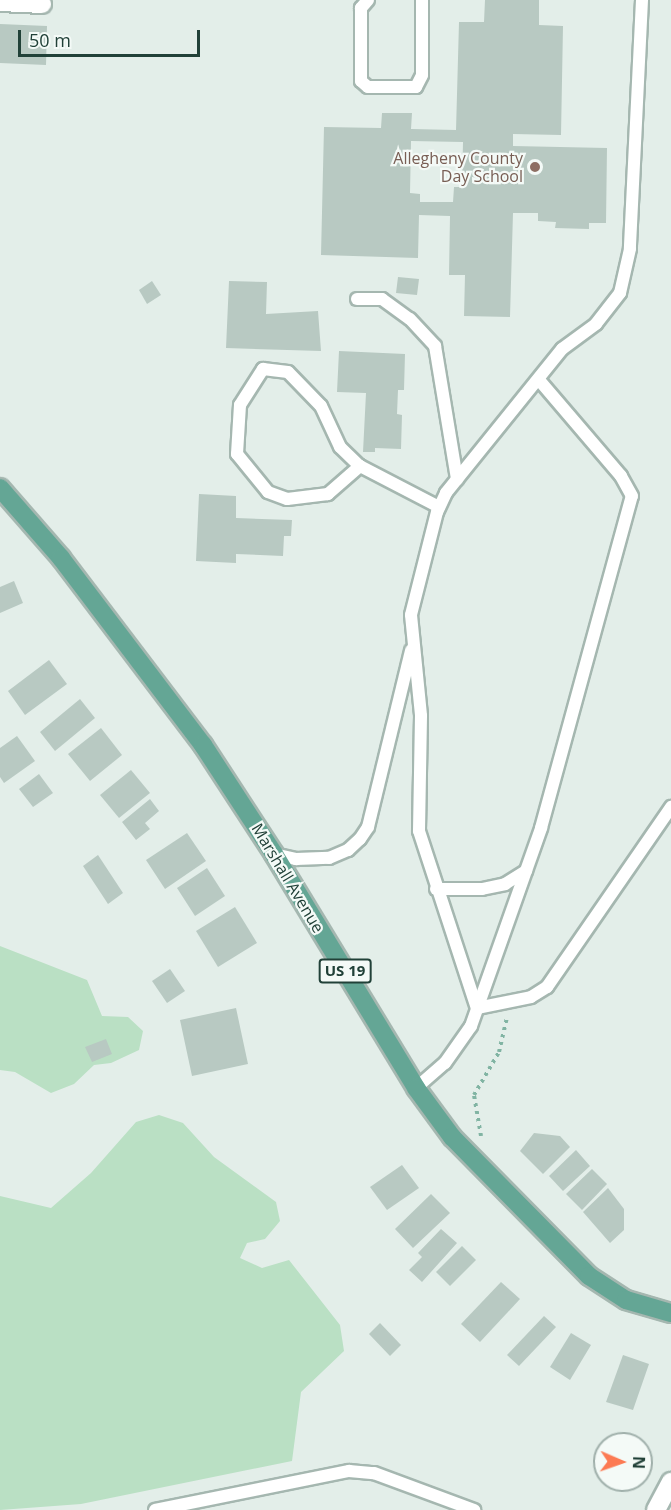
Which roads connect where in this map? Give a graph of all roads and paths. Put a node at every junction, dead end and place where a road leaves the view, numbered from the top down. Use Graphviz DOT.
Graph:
graph roads {
  1 [pos="368,0"];
  2 [pos="422,0"];
  3 [pos="642,0"];
  4 [pos="0,2"];
  5 [pos="42,4"];
  6 [pos="357,299"];
  7 [pos="539,380"];
  8 [pos="360,466"];
  9 [pos="457,478"];
  10 [pos="0,488"];
  11 [pos="439,507"];
  12 [pos="413,643"];
  13 [pos="671,807"];
  14 [pos="274,854"];
  15 [pos="526,871"];
  16 [pos="436,889"];
  17 [pos="506,1002"];
  18 [pos="477,1008"];
  19 [pos="416,1088"];
  20 [pos="484,1148"];
  21 [pos="671,1313"];
  22 [pos="671,1482"];
  23 [pos="155,1510"];
  24 [pos="474,1510"];
  25 [pos="656,1510"];
  1 -- 2 [label="lane"];
  3 -- 7 [label="lane"];
  4 -- 5 [label="street"];
  6 -- 9 [label="lane"];
  7 -- 9 [label="lane"];
  7 -- 15 [label="lane"];
  8 -- 8 [label="lane"];
  8 -- 11 [label="lane"];
  9 -- 11 [label="lane"];
  10 -- 14 [label="main road, Marshall Avenue / US 19"];
  11 -- 12 [label="lane"];
  12 -- 14 [label="lane"];
  12 -- 16 [label="lane"];
  13 -- 17 [label="lane"];
  14 -- 19 [label="main road, Marshall Avenue / US 19"];
  15 -- 16 [label="lane"];
  15 -- 18 [label="lane"];
  16 -- 18 [label="lane"];
  17 -- 18 [label="lane"];
  17 -- 20 [label="path"];
  18 -- 19 [label="lane"];
  19 -- 21 [label="main road, Marshall Avenue / US 19"];
  22 -- 25 [label="street"];
  23 -- 24 [label="lane"];
}
